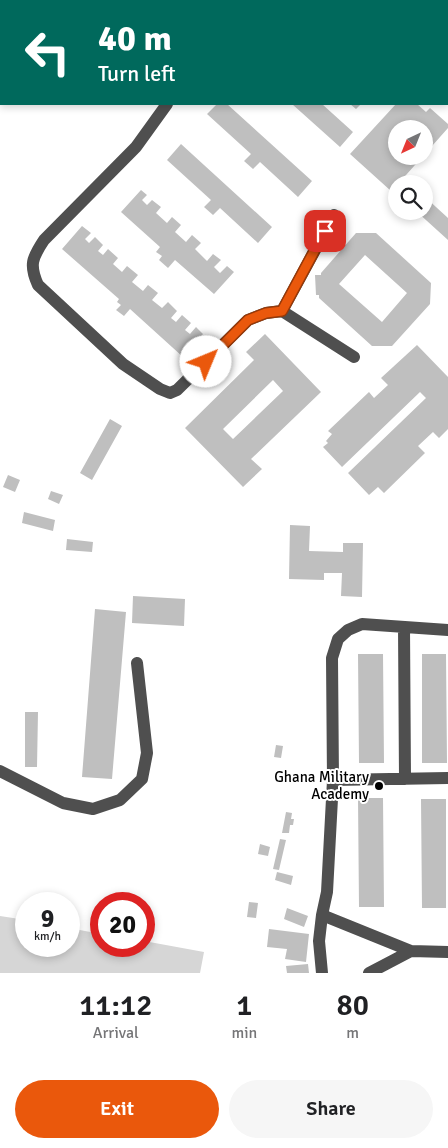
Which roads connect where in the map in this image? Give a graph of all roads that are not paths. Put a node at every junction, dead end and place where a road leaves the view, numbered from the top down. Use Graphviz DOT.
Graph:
graph roads {
  1 [pos="166,105"];
  2 [pos="334,215"];
  3 [pos="282,311"];
  4 [pos="354,357"];
  5 [pos="404,627"];
  6 [pos="448,630"];
  7 [pos="137,663"];
  8 [pos="0,771"];
  9 [pos="448,778"];
  10 [pos="405,779"];
  11 [pos="333,780"];
  12 [pos="322,915"];
  13 [pos="411,951"];
  14 [pos="448,952"];
  15 [pos="322,973"];
  16 [pos="369,973"];
  1 -- 3 [label="street"];
  2 -- 3 [label="street"];
  3 -- 4 [label="street"];
  5 -- 6 [label="street"];
  5 -- 10 [label="street"];
  5 -- 11 [label="street"];
  7 -- 8 [label="street"];
  9 -- 10 [label="street"];
  10 -- 11 [label="street"];
  11 -- 12 [label="street"];
  12 -- 13 [label="street"];
  12 -- 15 [label="street"];
  13 -- 14 [label="street"];
  13 -- 16 [label="street"];
}
